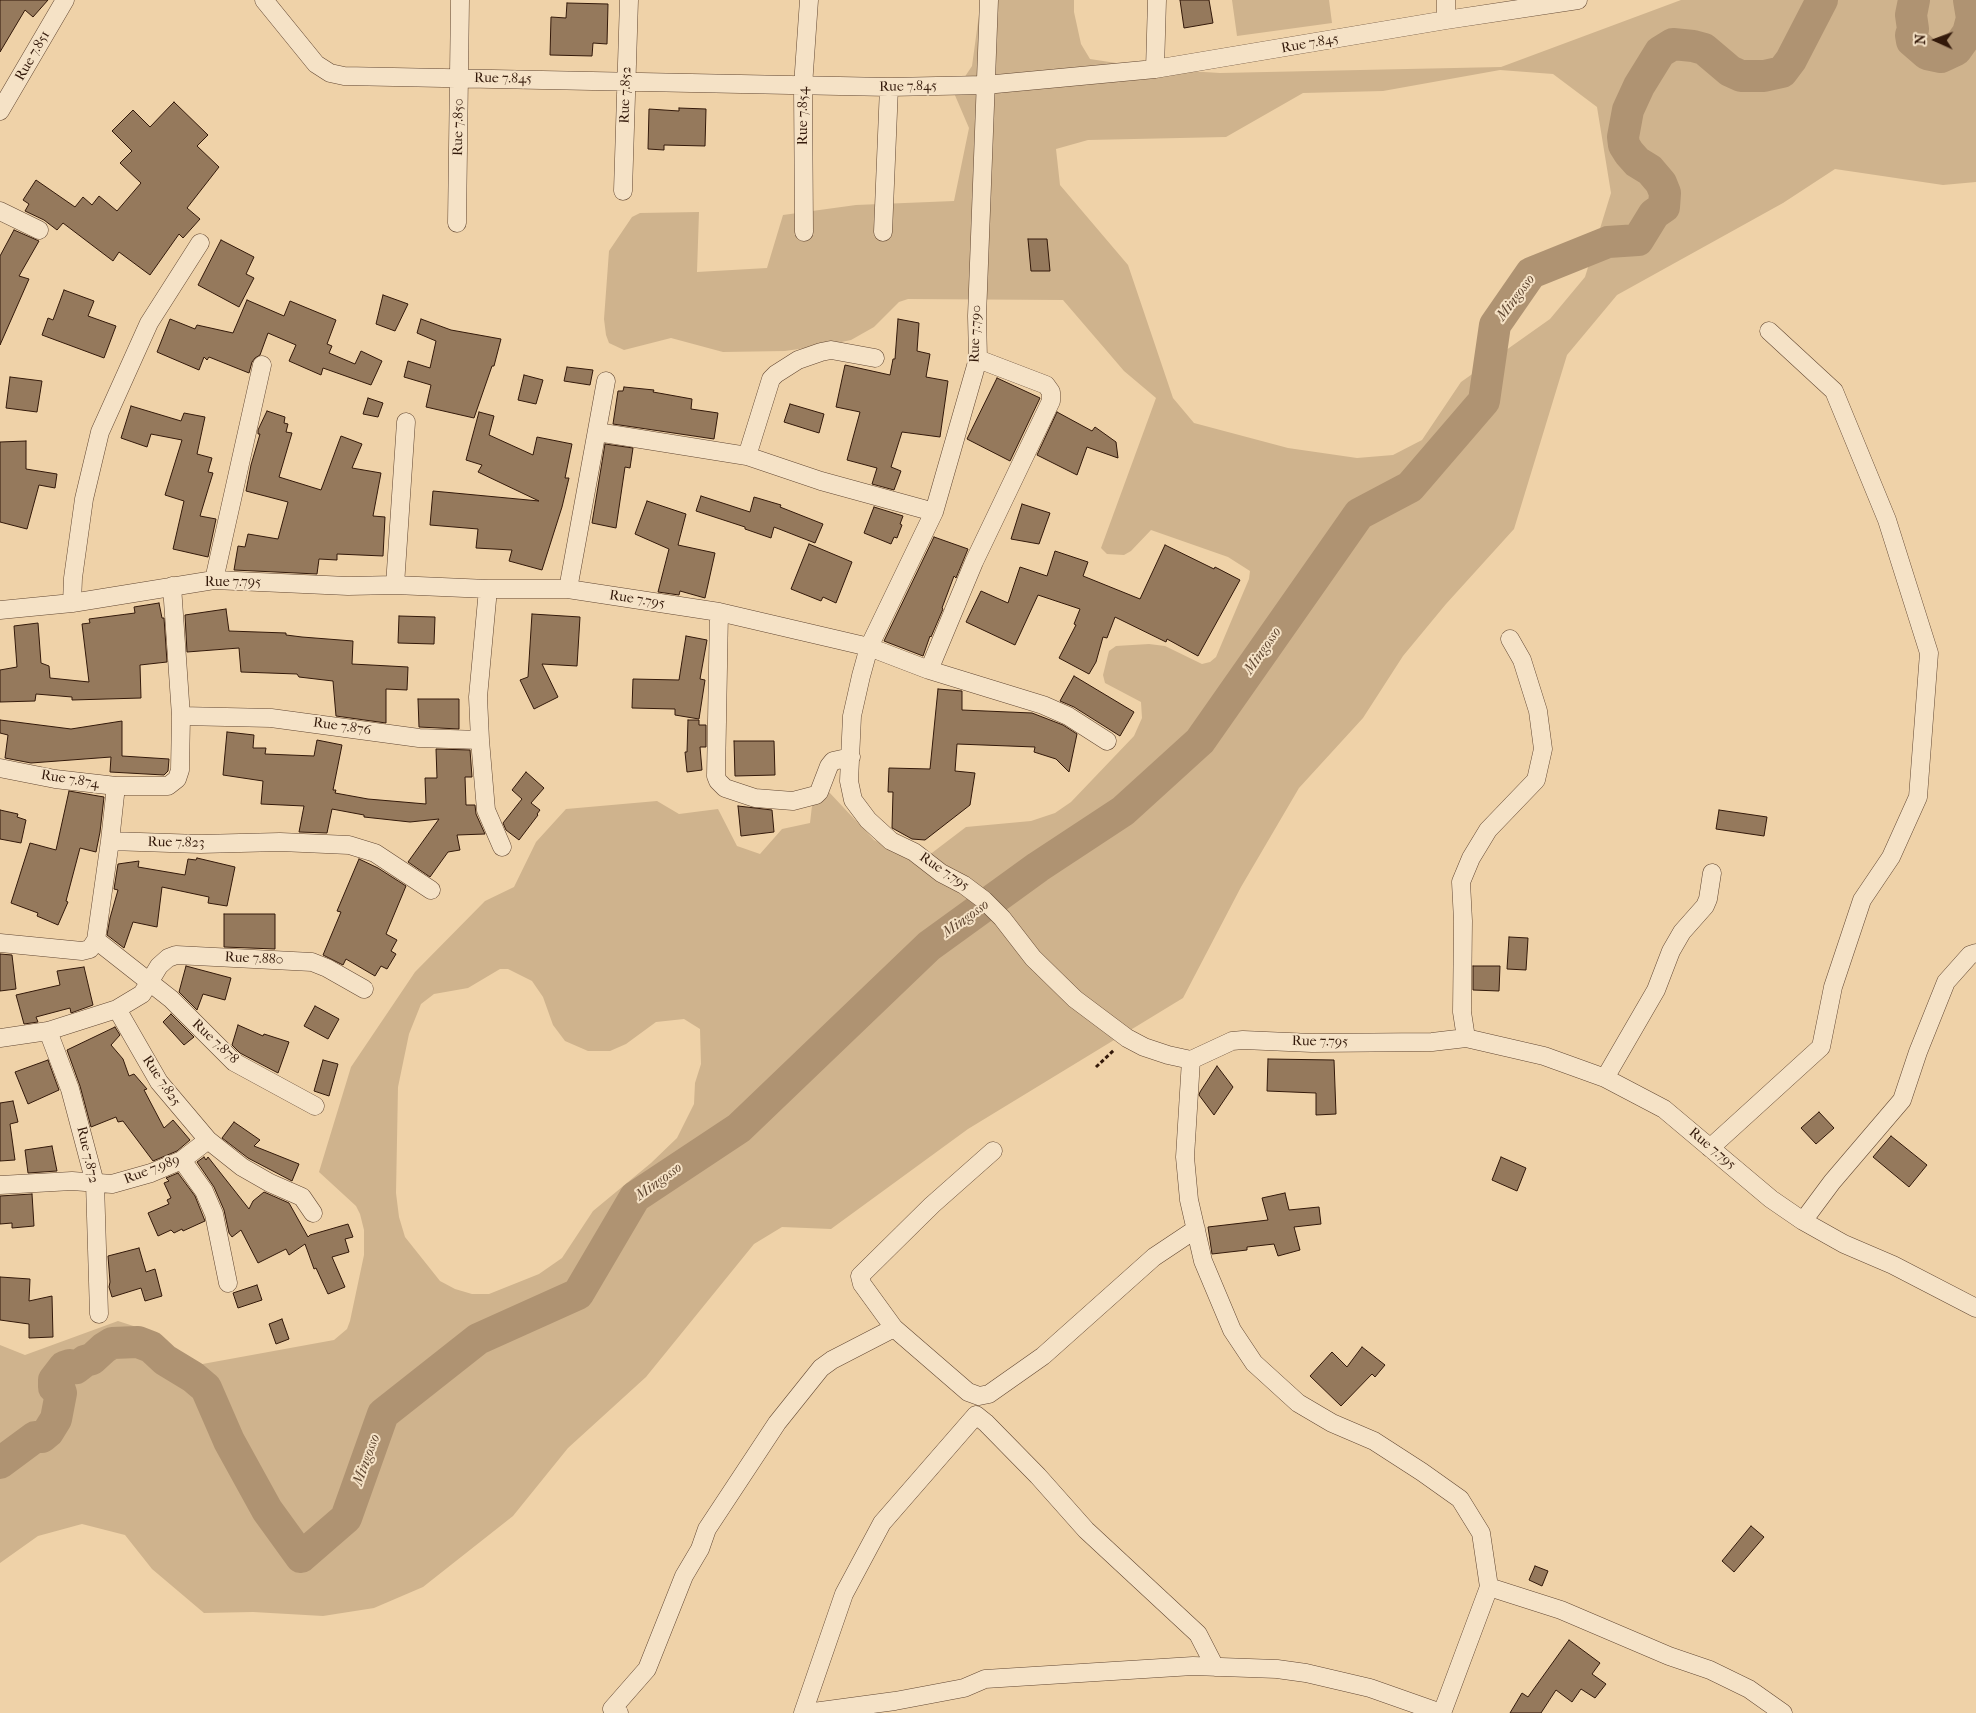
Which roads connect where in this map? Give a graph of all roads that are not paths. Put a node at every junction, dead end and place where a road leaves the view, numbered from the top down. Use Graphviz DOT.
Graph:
graph roads {
  1 [pos="65,0"];
  2 [pos="264,0"];
  3 [pos="460,0"];
  4 [pos="629,0"];
  5 [pos="809,0"];
  6 [pos="989,0"];
  7 [pos="1156,0"];
  8 [pos="1446,0"];
  9 [pos="1578,0"];
  10 [pos="1446,20"];
  11 [pos="1154,70"];
  12 [pos="460,78"];
  13 [pos="626,82"];
  14 [pos="986,85"];
  15 [pos="803,86"];
  16 [pos="889,88"];
  17 [pos="0,111"];
  18 [pos="623,191"];
  19 [pos="0,212"];
  20 [pos="457,223"];
  21 [pos="39,230"];
  22 [pos="804,232"];
  23 [pos="883,232"];
  24 [pos="200,243"];
  25 [pos="1769,331"];
  26 [pos="875,358"];
  27 [pos="978,359"];
  28 [pos="262,365"];
  29 [pos="606,381"];
  30 [pos="406,422"];
  31 [pos="597,432"];
  32 [pos="747,456"];
  33 [pos="934,512"];
  34 [pos="214,580"];
  35 [pos="395,585"];
  36 [pos="172,586"];
  37 [pos="488,589"];
  38 [pos="568,589"];
  39 [pos="72,603"];
  40 [pos="0,610"];
  41 [pos="720,612"];
  42 [pos="1510,639"];
  43 [pos="869,647"];
  44 [pos="929,670"];
  45 [pos="182,716"];
  46 [pos="480,740"];
  47 [pos="1107,741"];
  48 [pos="851,757"];
  49 [pos="0,768"];
  50 [pos="116,786"];
  51 [pos="110,841"];
  52 [pos="502,847"];
  53 [pos="1712,873"];
  54 [pos="431,890"];
  55 [pos="96,940"];
  56 [pos="0,943"];
  57 [pos="1976,953"];
  58 [pos="149,982"];
  59 [pos="364,989"];
  60 [pos="117,1009"];
  61 [pos="48,1031"];
  62 [pos="0,1038"];
  63 [pos="1466,1038"];
  64 [pos="1190,1060"];
  65 [pos="1605,1078"];
  66 [pos="315,1106"];
  67 [pos="208,1140"];
  68 [pos="1710,1148"];
  69 [pos="993,1151"];
  70 [pos="182,1160"];
  71 [pos="95,1183"];
  72 [pos="0,1185"];
  73 [pos="312,1214"];
  74 [pos="1804,1221"];
  75 [pos="1196,1229"];
  76 [pos="228,1283"];
  77 [pos="1976,1308"];
  78 [pos="99,1314"];
  79 [pos="894,1328"];
  80 [pos="1489,1587"];
  81 [pos="1215,1667"];
  82 [pos="619,1713"];
  83 [pos="804,1713"];
  84 [pos="1441,1713"];
  85 [pos="1783,1713"];
  1 -- 17 [label="street, Rue 7.851"];
  2 -- 12 [label="street, Rue 7.845"];
  3 -- 12 [label="street, Rue 7.850"];
  4 -- 13 [label="street, Rue 7.852"];
  5 -- 15 [label="street, Rue 7.854"];
  6 -- 14 [label="street, Rue 7.790"];
  7 -- 11 [label="street"];
  8 -- 10 [label="street"];
  9 -- 10 [label="street, Rue 7.845"];
  10 -- 11 [label="street, Rue 7.845"];
  11 -- 14 [label="street, Rue 7.845"];
  12 -- 13 [label="street, Rue 7.845"];
  12 -- 20 [label="street, Rue 7.850"];
  13 -- 15 [label="street, Rue 7.845"];
  13 -- 18 [label="street, Rue 7.852"];
  14 -- 16 [label="street, Rue 7.845"];
  14 -- 27 [label="street, Rue 7.790"];
  15 -- 16 [label="street, Rue 7.845"];
  15 -- 22 [label="street, Rue 7.854"];
  16 -- 23 [label="street"];
  19 -- 21 [label="street"];
  24 -- 39 [label="street"];
  25 -- 68 [label="street"];
  26 -- 32 [label="street"];
  27 -- 33 [label="street, Rue 7.790"];
  27 -- 44 [label="street"];
  28 -- 34 [label="street"];
  29 -- 31 [label="street"];
  30 -- 35 [label="street"];
  31 -- 32 [label="street"];
  31 -- 38 [label="street"];
  32 -- 33 [label="street"];
  33 -- 43 [label="street, Rue 7.790"];
  34 -- 35 [label="street, Rue 7.795"];
  34 -- 36 [label="street, Rue 7.795"];
  35 -- 37 [label="street, Rue 7.795"];
  36 -- 39 [label="street, Rue 7.795"];
  36 -- 45 [label="street"];
  37 -- 38 [label="street, Rue 7.795"];
  37 -- 46 [label="street"];
  38 -- 41 [label="street, Rue 7.795"];
  39 -- 40 [label="street, Rue 7.795"];
  41 -- 43 [label="street, Rue 7.795"];
  41 -- 48 [label="street"];
  42 -- 63 [label="street"];
  43 -- 44 [label="street"];
  43 -- 48 [label="street, Rue 7.795"];
  44 -- 47 [label="street"];
  45 -- 46 [label="street, Rue 7.876"];
  45 -- 50 [label="street"];
  46 -- 52 [label="street"];
  48 -- 64 [label="street, Rue 7.795"];
  49 -- 50 [label="street, Rue 7.874"];
  50 -- 51 [label="street, Rue 7.874"];
  51 -- 54 [label="street, Rue 7.823"];
  51 -- 55 [label="street"];
  53 -- 65 [label="street"];
  55 -- 56 [label="street"];
  55 -- 58 [label="street, Rue 7.878"];
  57 -- 74 [label="street"];
  58 -- 59 [label="street, Rue 7.880"];
  58 -- 60 [label="street, Rue 7.880"];
  58 -- 66 [label="street, Rue 7.878"];
  60 -- 61 [label="street"];
  60 -- 67 [label="street, Rue 7.825"];
  61 -- 62 [label="street"];
  61 -- 71 [label="street, Rue 7.872"];
  63 -- 64 [label="street, Rue 7.795"];
  63 -- 65 [label="street, Rue 7.795"];
  64 -- 75 [label="street"];
  65 -- 68 [label="street, Rue 7.795"];
  67 -- 70 [label="street, Rue 7.989"];
  67 -- 73 [label="street, Rue 7.825"];
  68 -- 74 [label="street, Rue 7.795"];
  69 -- 79 [label="street"];
  70 -- 71 [label="street, Rue 7.989"];
  70 -- 76 [label="street"];
  71 -- 72 [label="street, Rue 7.989"];
  71 -- 78 [label="street, Rue 7.872"];
  74 -- 77 [label="street, Rue 7.795"];
  75 -- 79 [label="street"];
  75 -- 80 [label="street"];
  79 -- 82 [label="street"];
  80 -- 84 [label="street"];
  80 -- 85 [label="street"];
  81 -- 83 [label="street"];
  81 -- 83 [label="street"];
  81 -- 84 [label="street"];
}
